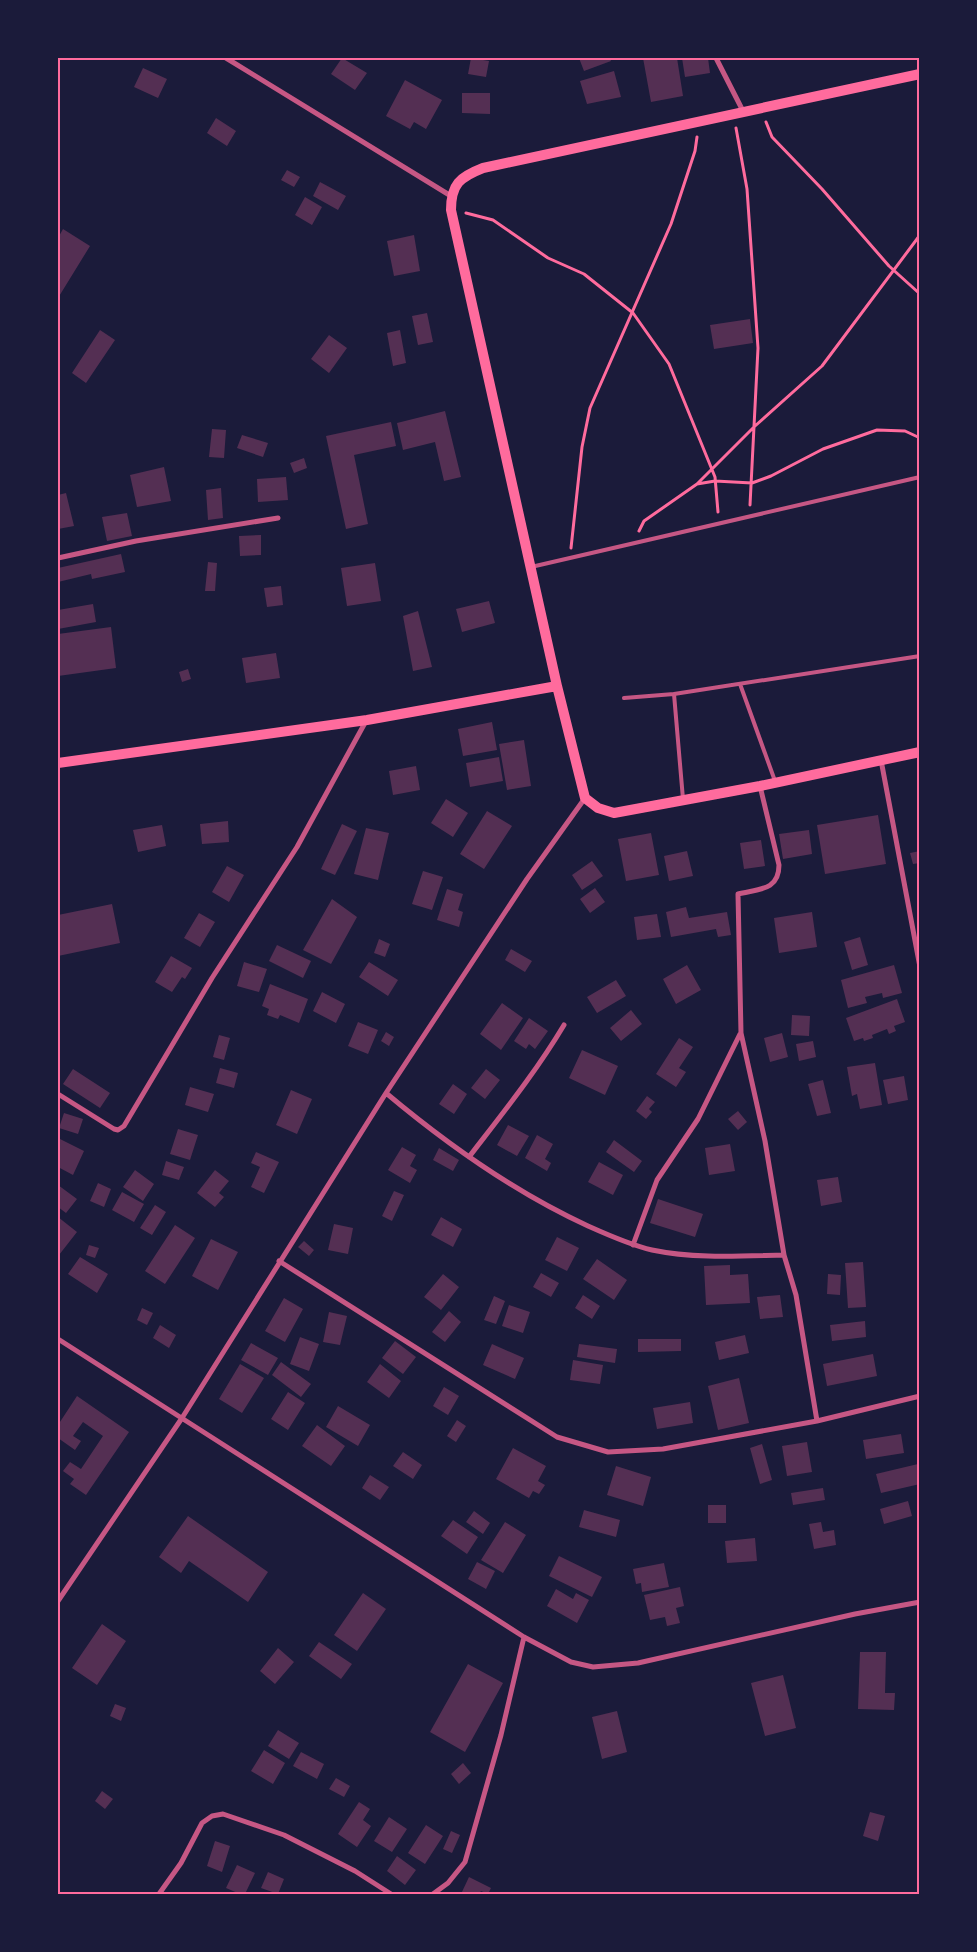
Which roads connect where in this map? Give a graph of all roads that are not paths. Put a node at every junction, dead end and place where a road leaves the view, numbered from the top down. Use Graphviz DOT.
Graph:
graph roads {
  1 [pos="226,58"];
  2 [pos="716,58"];
  3 [pos="920,74"];
  4 [pos="739,114"];
  5 [pos="451,196"];
  6 [pos="920,477"];
  7 [pos="278,518"];
  8 [pos="58,558"];
  9 [pos="531,567"];
  10 [pos="920,656"];
  11 [pos="740,684"];
  12 [pos="557,686"];
  13 [pos="674,694"];
  14 [pos="624,698"];
  15 [pos="367,720"];
  16 [pos="920,752"];
  17 [pos="881,760"];
  18 [pos="58,763"];
  19 [pos="776,783"];
  20 [pos="760,786"];
  21 [pos="585,798"];
  22 [pos="683,801"];
  23 [pos="920,967"];
  24 [pos="564,1025"];
  25 [pos="741,1033"];
  26 [pos="386,1093"];
  27 [pos="58,1094"];
  28 [pos="469,1157"];
  29 [pos="633,1245"];
  30 [pos="784,1255"];
  31 [pos="279,1261"];
  32 [pos="58,1339"];
  33 [pos="920,1396"];
  34 [pos="182,1418"];
  35 [pos="817,1421"];
  36 [pos="58,1601"];
  37 [pos="920,1602"];
  38 [pos="524,1637"];
  39 [pos="159,1894"];
  40 [pos="391,1894"];
  41 [pos="434,1894"];
  1 -- 5 [label="street"];
  2 -- 4 [label="street"];
  3 -- 4 [label="main road"];
  4 -- 5 [label="main road"];
  5 -- 9 [label="main road"];
  6 -- 9 [label="lane"];
  7 -- 8 [label="street"];
  9 -- 12 [label="main road"];
  10 -- 11 [label="lane"];
  11 -- 13 [label="lane"];
  11 -- 19 [label="lane"];
  12 -- 15 [label="main road"];
  12 -- 21 [label="main road"];
  13 -- 14 [label="lane"];
  13 -- 22 [label="lane"];
  15 -- 18 [label="main road"];
  15 -- 27 [label="street"];
  16 -- 17 [label="main road"];
  17 -- 19 [label="main road"];
  17 -- 23 [label="street"];
  19 -- 20 [label="main road"];
  20 -- 22 [label="main road"];
  20 -- 25 [label="street"];
  21 -- 22 [label="main road"];
  21 -- 26 [label="street"];
  24 -- 28 [label="street"];
  25 -- 29 [label="street"];
  25 -- 30 [label="street"];
  26 -- 28 [label="street"];
  26 -- 31 [label="street"];
  28 -- 29 [label="street"];
  29 -- 30 [label="street"];
  30 -- 35 [label="street"];
  31 -- 34 [label="street"];
  31 -- 35 [label="street"];
  32 -- 34 [label="street"];
  33 -- 35 [label="street"];
  34 -- 36 [label="street"];
  34 -- 38 [label="street"];
  37 -- 38 [label="street"];
  38 -- 41 [label="street"];
  39 -- 40 [label="street"];
}
